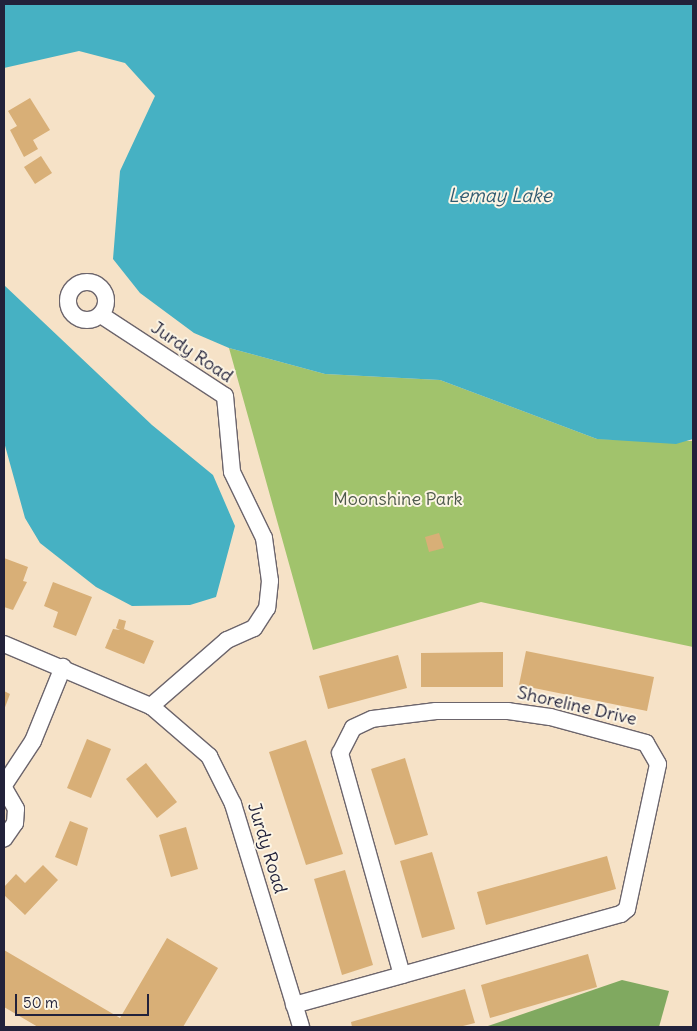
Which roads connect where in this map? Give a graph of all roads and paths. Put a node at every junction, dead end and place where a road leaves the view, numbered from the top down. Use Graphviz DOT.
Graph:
graph roads {
  1 [pos="101,314"];
  2 [pos="4,644"];
  3 [pos="62,667"];
  4 [pos="152,706"];
  5 [pos="4,786"];
  6 [pos="4,839"];
  7 [pos="402,975"];
  8 [pos="294,1005"];
  9 [pos="301,1027"];
  1 -- 4 [label="street, Jurdy Road"];
  2 -- 3 [label="street, Jurdy Road"];
  3 -- 4 [label="street, Jurdy Road"];
  3 -- 5 [label="street"];
  4 -- 8 [label="street, Jurdy Road"];
  5 -- 6 [label="street"];
  7 -- 7 [label="street, Shoreline Drive"];
  7 -- 8 [label="street, Shoreline Drive"];
  8 -- 9 [label="street, Jurdy Road"];
}
